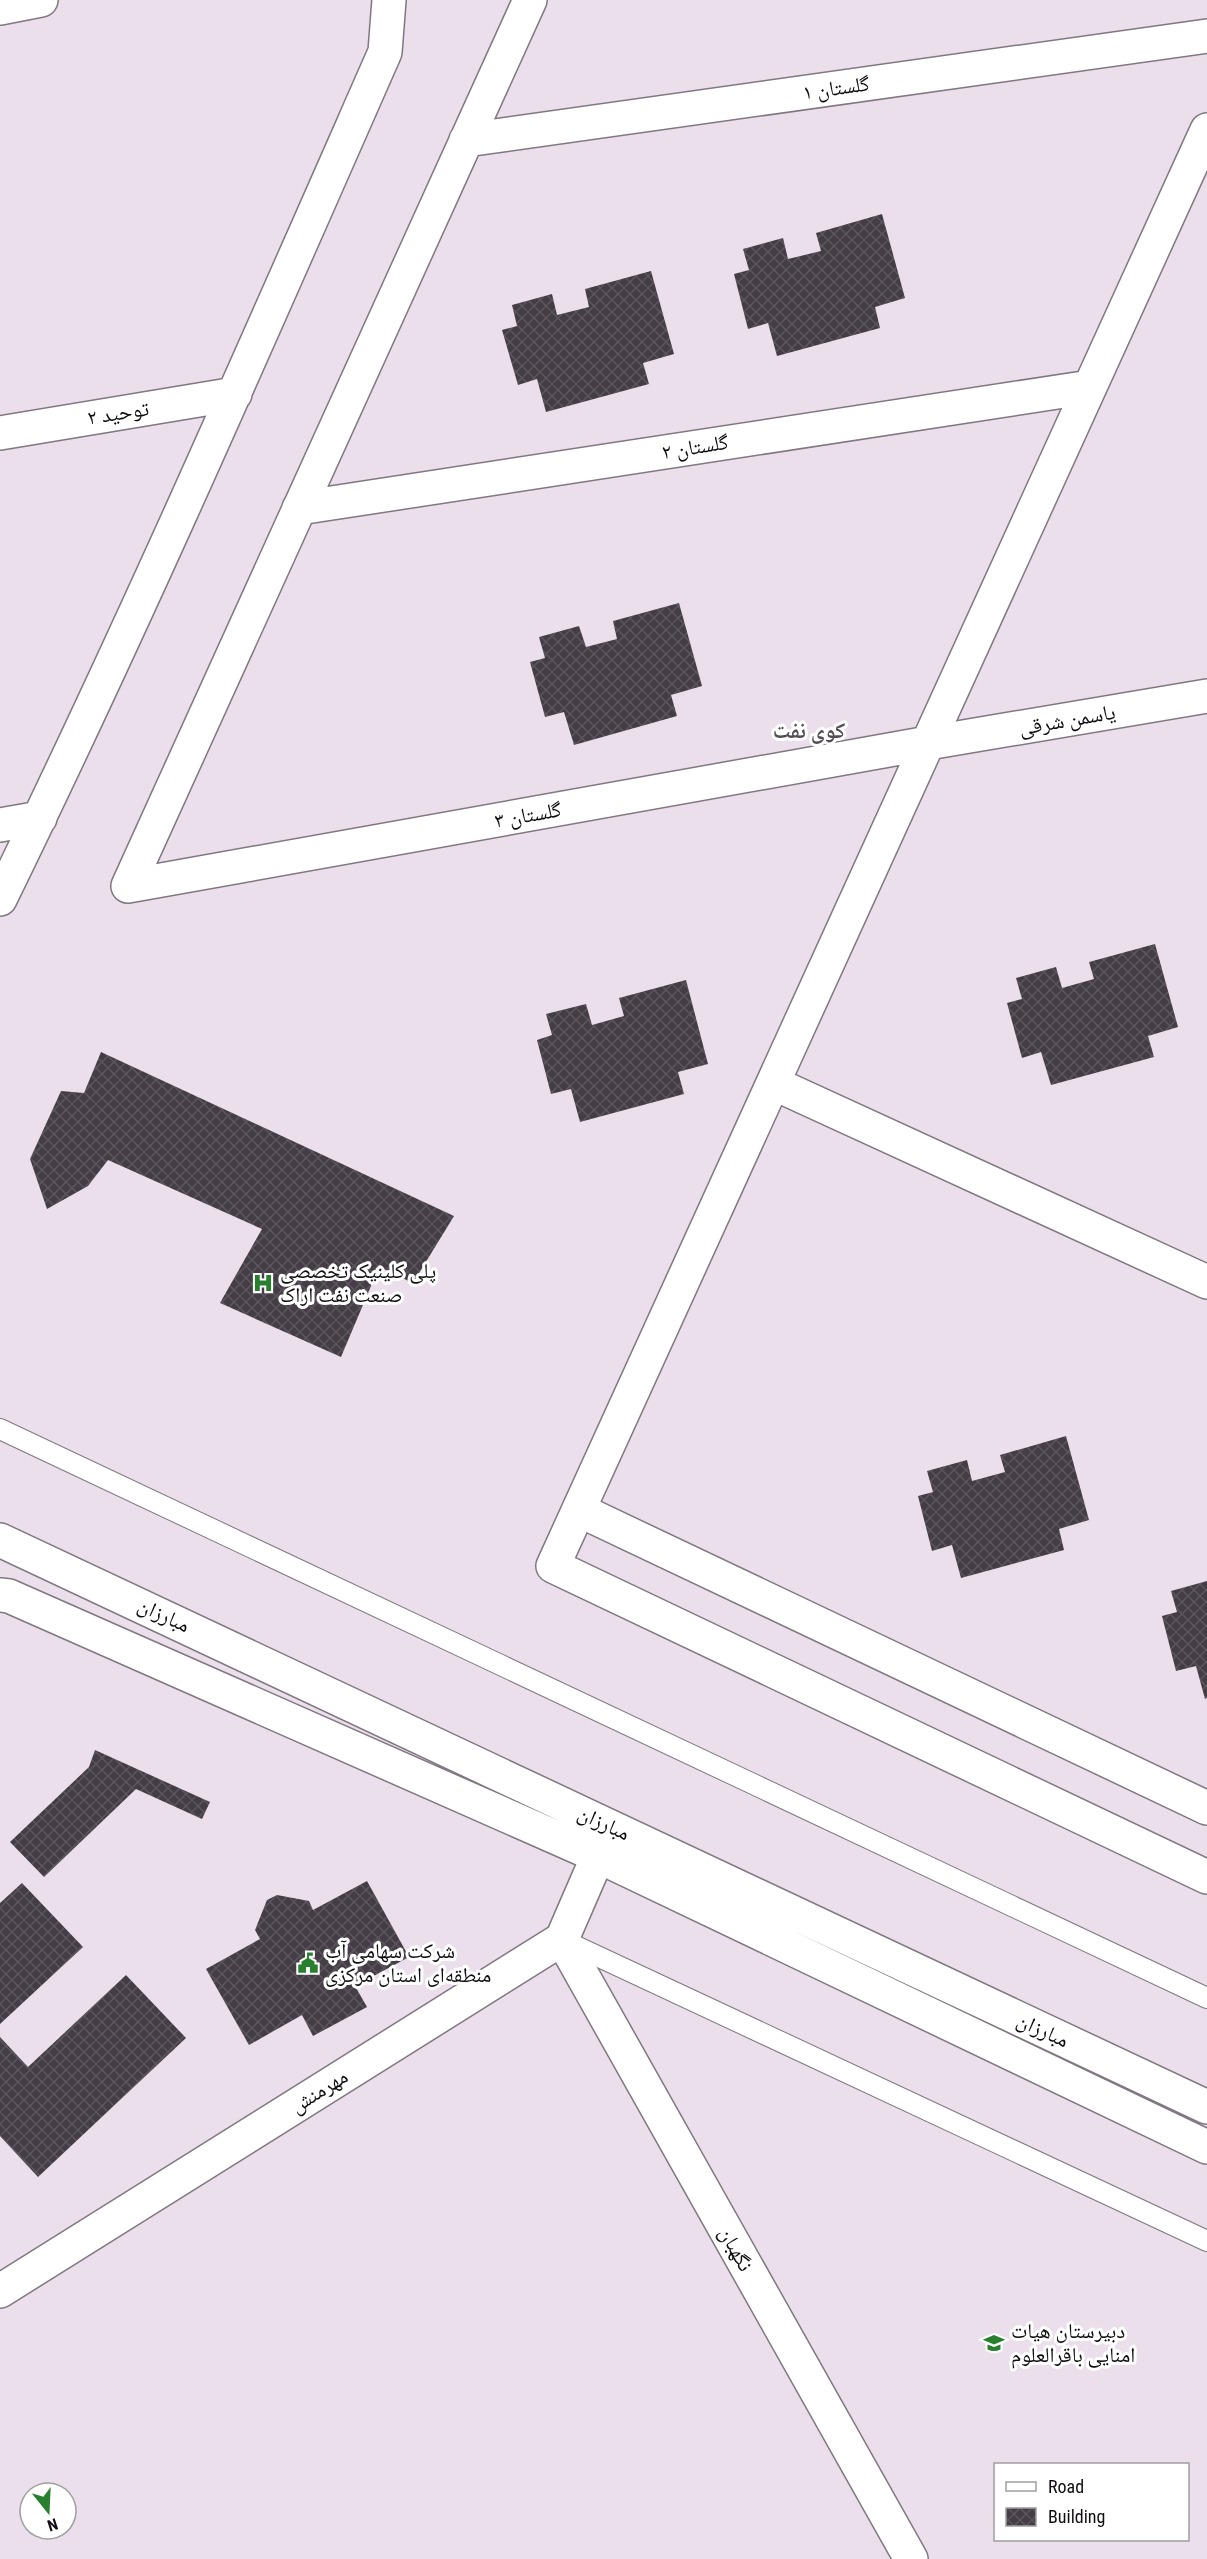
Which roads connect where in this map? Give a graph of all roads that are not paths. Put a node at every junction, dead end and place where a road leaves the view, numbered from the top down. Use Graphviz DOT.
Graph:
graph roads {
  1 [pos="41,0"];
  2 [pos="389,0"];
  3 [pos="530,0"];
  4 [pos="0,8"];
  5 [pos="1207,36"];
  6 [pos="1207,130"];
  7 [pos="466,140"];
  8 [pos="1090,387"];
  9 [pos="236,394"];
  10 [pos="0,433"];
  11 [pos="299,508"];
  12 [pos="1207,696"];
  13 [pos="928,743"];
  14 [pos="40,818"];
  15 [pos="0,825"];
  16 [pos="0,900"];
  17 [pos="773,1083"];
  18 [pos="1207,1282"];
  19 [pos="0,1430"];
  20 [pos="579,1510"];
  21 [pos="0,1540"];
  22 [pos="0,1595"];
  23 [pos="1207,1808"];
  24 [pos="598,1856"];
  25 [pos="1207,1877"];
  26 [pos="562,1939"];
  27 [pos="1207,1998"];
  28 [pos="1207,2107"];
  29 [pos="1207,2147"];
  30 [pos="1207,2241"];
  31 [pos="0,2291"];
  32 [pos="911,2559"];
  1 -- 4 [label="street"];
  2 -- 9 [label="street"];
  3 -- 7 [label="street"];
  5 -- 7 [label="street, گلستان ۱"];
  6 -- 8 [label="street"];
  7 -- 11 [label="street"];
  8 -- 11 [label="street, گلستان ۲"];
  8 -- 13 [label="street"];
  9 -- 10 [label="street, توحید ۲"];
  9 -- 14 [label="street"];
  11 -- 13 [label="street, گلستان ۳"];
  12 -- 13 [label="street, یاسمن شرقی"];
  13 -- 17 [label="street"];
  14 -- 15 [label="street"];
  14 -- 16 [label="street"];
  17 -- 18 [label="street"];
  17 -- 20 [label="street"];
  19 -- 27 [label="lane"];
  20 -- 23 [label="street"];
  20 -- 25 [label="street"];
  21 -- 28 [label="street, مبارزان"];
  22 -- 24 [label="street, مبارزان"];
  24 -- 26 [label="street"];
  24 -- 29 [label="street, مبارزان"];
  26 -- 30 [label="lane"];
  26 -- 31 [label="street, مهرمنش"];
  26 -- 32 [label="street, نگهبان"];
}
